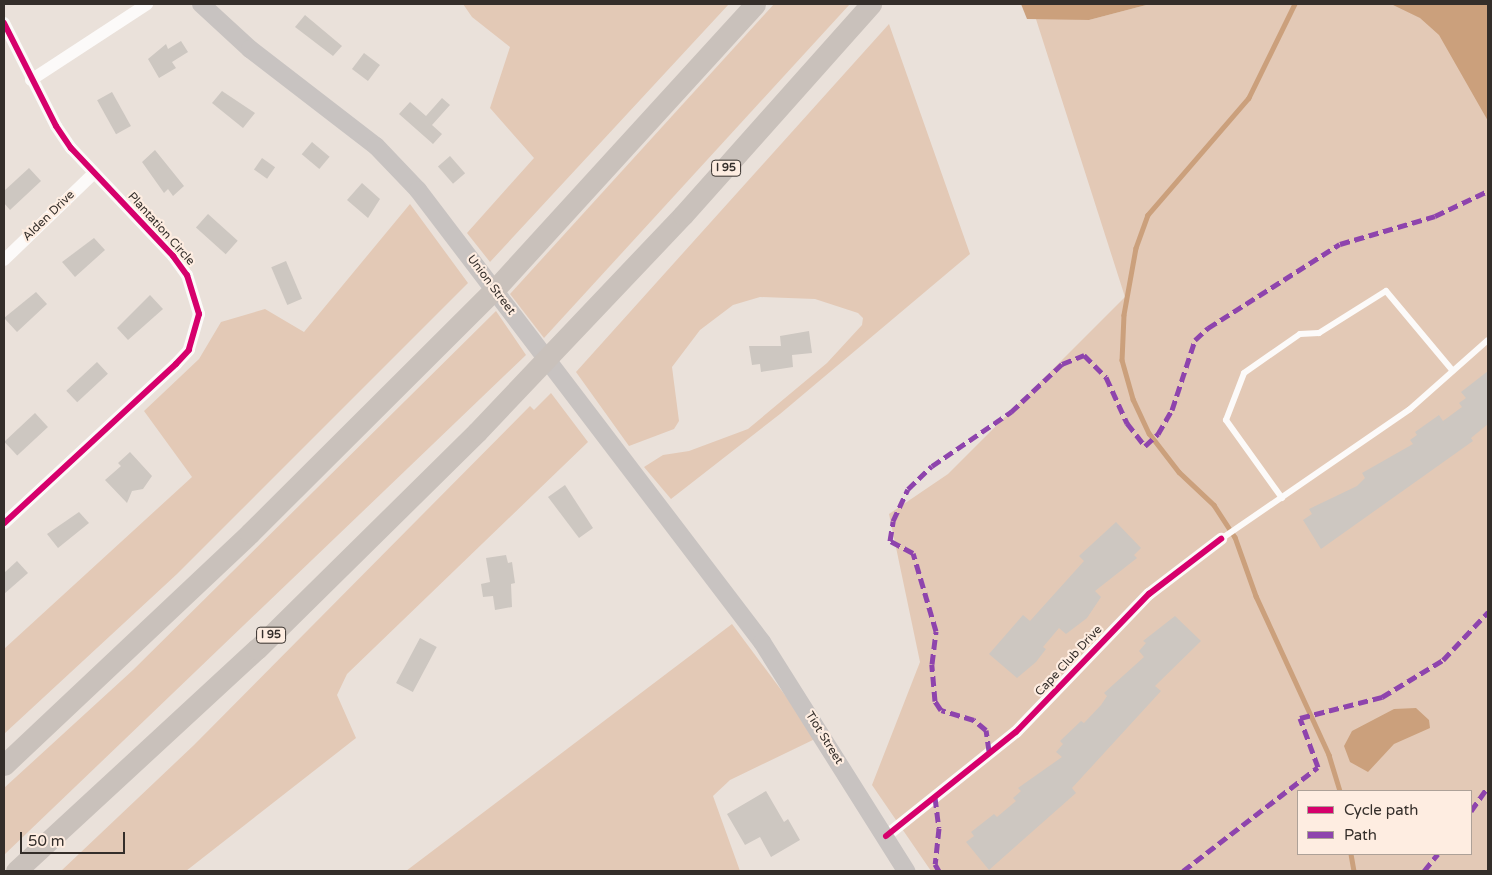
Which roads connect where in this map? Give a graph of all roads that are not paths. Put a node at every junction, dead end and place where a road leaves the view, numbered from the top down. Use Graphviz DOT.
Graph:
graph roads {
  1 [pos="147,4"];
  2 [pos="201,4"];
  3 [pos="755,4"];
  4 [pos="871,4"];
  5 [pos="4,23"];
  6 [pos="31,80"];
  7 [pos="94,173"];
  8 [pos="4,260"];
  9 [pos="1488,340"];
  10 [pos="1453,371"];
  11 [pos="1282,498"];
  12 [pos="4,522"];
  13 [pos="1221,539"];
  14 [pos="738,608"];
  15 [pos="4,765"];
  16 [pos="886,836"];
  17 [pos="16,871"];
  18 [pos="906,871"];
  1 -- 6 [label="street"];
  2 -- 14 [label="main road, Union Street"];
  3 -- 15 [label="highway"];
  4 -- 17 [label="highway, I 95"];
  5 -- 6 [label="street, Plantation Circle"];
  6 -- 7 [label="street, Plantation Circle"];
  7 -- 8 [label="street, Alden Drive"];
  7 -- 12 [label="street, Plantation Circle"];
  9 -- 10 [label="lane"];
  10 -- 11 [label="lane"];
  10 -- 11 [label="lane"];
  11 -- 13 [label="lane"];
  13 -- 16 [label="street, Cape Club Drive"];
  14 -- 16 [label="main road, Tiot Street"];
  16 -- 18 [label="main road, Tiot Street"];
}
